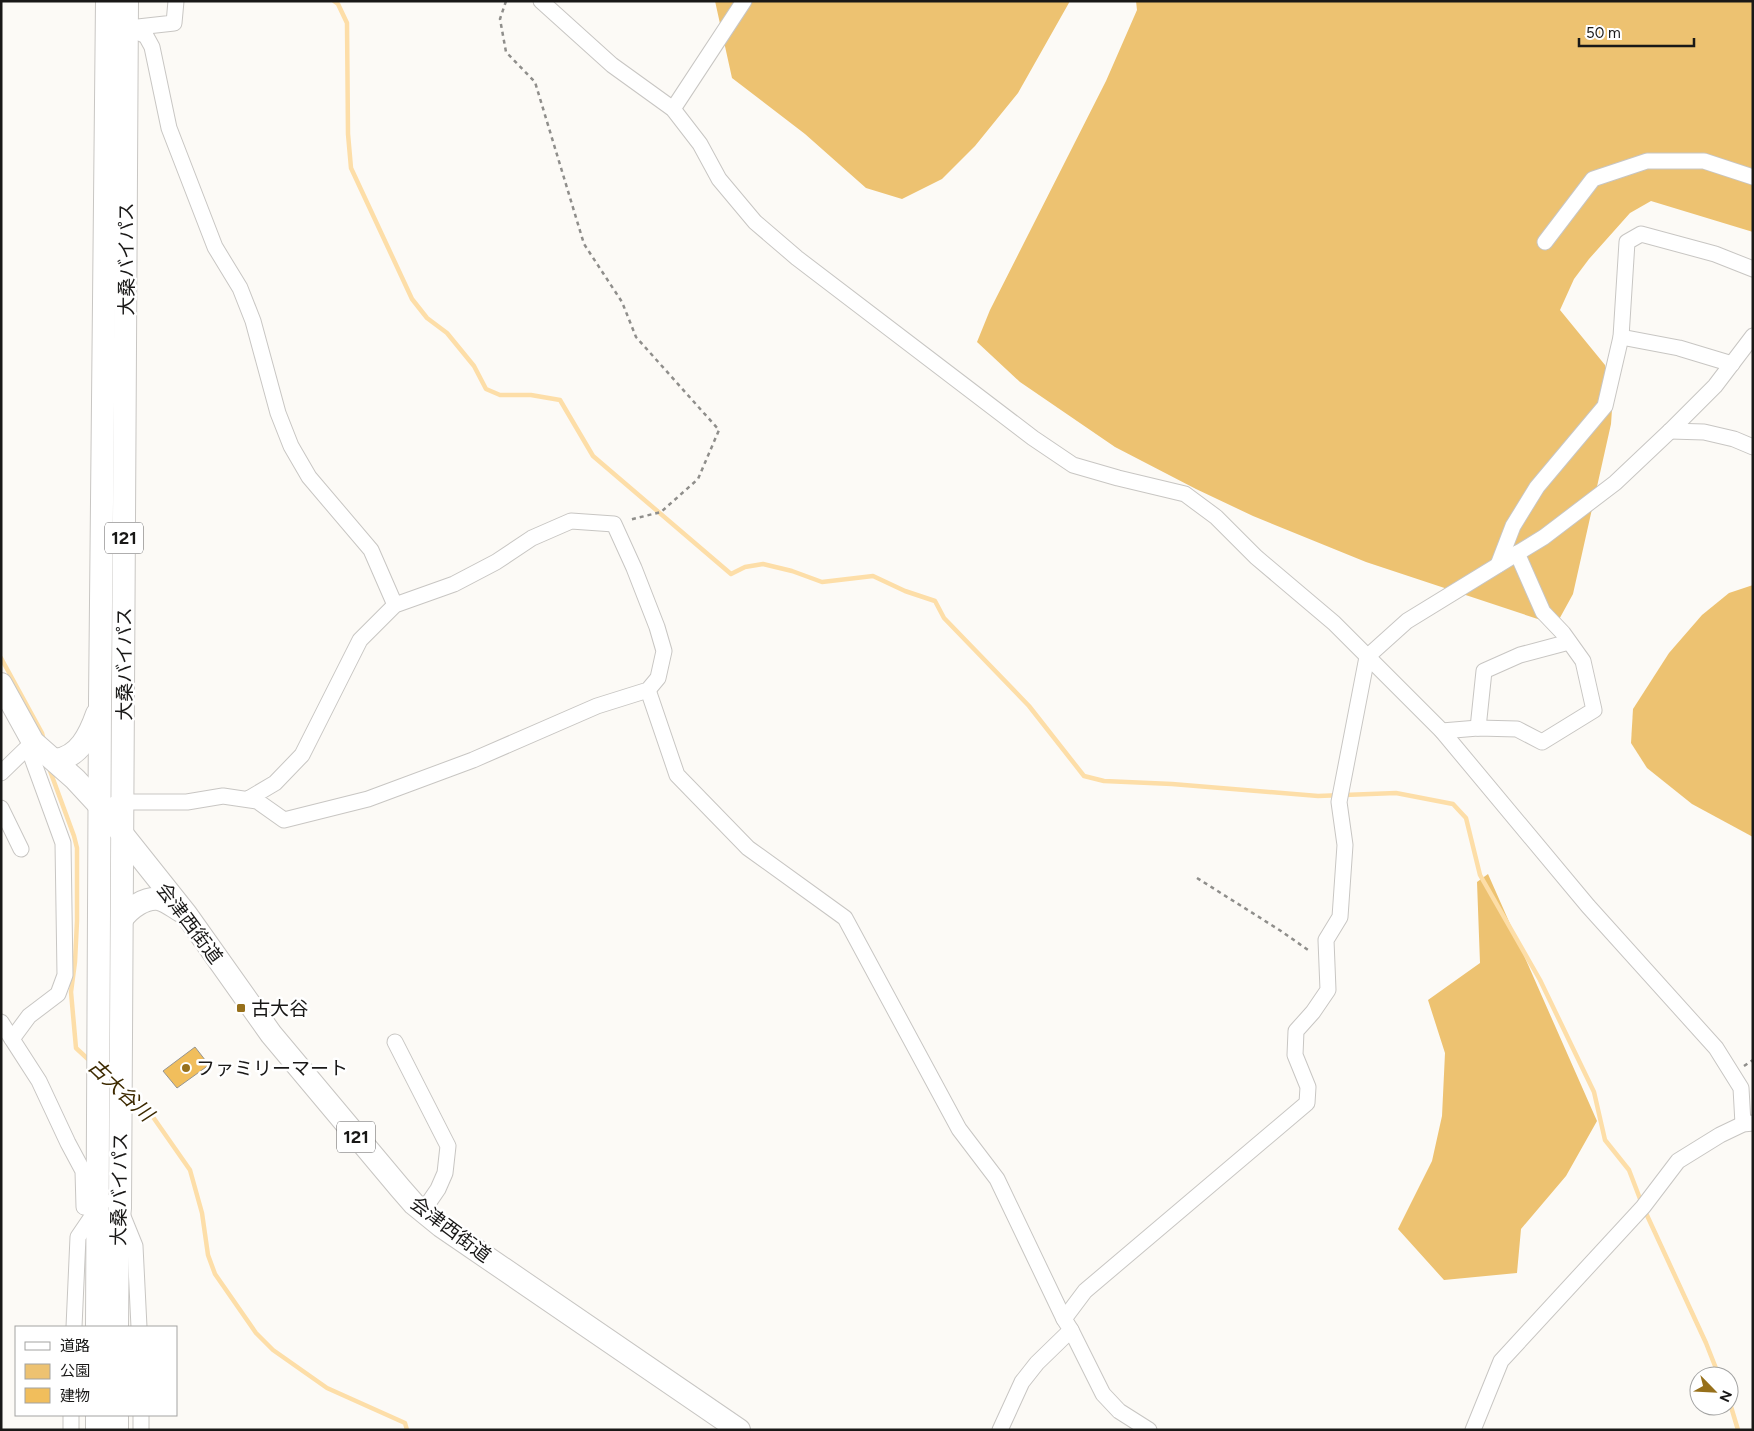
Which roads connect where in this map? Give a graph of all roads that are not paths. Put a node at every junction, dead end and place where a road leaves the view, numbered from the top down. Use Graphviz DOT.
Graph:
graph roads {
  1 [pos="107,1"];
  2 [pos="127,1"];
  3 [pos="176,1"];
  4 [pos="541,1"];
  5 [pos="744,1"];
  6 [pos="128,28"];
  7 [pos="673,109"];
  8 [pos="1753,177"];
  9 [pos="1545,242"];
  10 [pos="1753,269"];
  11 [pos="1621,338"];
  12 [pos="1752,339"];
  13 [pos="1732,364"];
  14 [pos="115,393"];
  15 [pos="1670,432"];
  16 [pos="1753,447"];
  17 [pos="1517,553"];
  18 [pos="1498,565"];
  19 [pos="395,605"];
  20 [pos="1569,642"];
  21 [pos="1367,657"];
  22 [pos="1,684"];
  23 [pos="648,690"];
  24 [pos="100,703"];
  25 [pos="1478,728"];
  26 [pos="1442,731"];
  27 [pos="42,751"];
  28 [pos="1,774"];
  29 [pos="248,800"];
  30 [pos="122,802"];
  31 [pos="100,806"];
  32 [pos="1,808"];
  33 [pos="122,834"];
  34 [pos="21,850"];
  35 [pos="186,914"];
  36 [pos="122,919"];
  37 [pos="1,1022"];
  38 [pos="12,1038"];
  39 [pos="394,1042"];
  40 [pos="1748,1123"];
  41 [pos="120,1186"];
  42 [pos="120,1208"];
  43 [pos="97,1209"];
  44 [pos="423,1211"];
  45 [pos="1067,1324"];
  46 [pos="74,1326"];
  47 [pos="97,1326"];
  48 [pos="117,1326"];
  49 [pos="139,1326"];
  50 [pos="71,1416"];
  51 [pos="97,1416"];
  52 [pos="117,1416"];
  53 [pos="140,1416"];
  54 [pos="71,1430"];
  55 [pos="97,1430"];
  56 [pos="117,1430"];
  57 [pos="141,1430"];
  58 [pos="739,1430"];
  59 [pos="1000,1430"];
  60 [pos="1150,1430"];
  61 [pos="1473,1430"];
  1 -- 14 [label="highway, 大桑バイパス / 121"];
  2 -- 6 [label="highway, 大桑バイパス / 121"];
  3 -- 6 [label="street"];
  4 -- 7 [label="street"];
  5 -- 7 [label="street"];
  6 -- 14 [label="highway, 大桑バイパス / 121"];
  6 -- 19 [label="street"];
  7 -- 21 [label="street"];
  8 -- 9 [label="street"];
  10 -- 11 [label="street"];
  11 -- 13 [label="street"];
  11 -- 18 [label="street"];
  12 -- 13 [label="street"];
  13 -- 15 [label="street"];
  14 -- 24 [label="highway, 大桑バイパス / 121"];
  14 -- 30 [label="highway, 大桑バイパス / 121"];
  15 -- 16 [label="street"];
  15 -- 17 [label="street"];
  17 -- 18 [label="street"];
  17 -- 20 [label="street"];
  18 -- 21 [label="street"];
  19 -- 23 [label="street"];
  19 -- 29 [label="street"];
  20 -- 25 [label="street"];
  20 -- 25 [label="street"];
  21 -- 26 [label="street"];
  21 -- 45 [label="street"];
  22 -- 27 [label="highway, 会津西街道 / 121"];
  23 -- 29 [label="street"];
  23 -- 45 [label="street"];
  24 -- 27 [label="highway"];
  24 -- 31 [label="highway, 大桑バイパス / 121"];
  25 -- 26 [label="street"];
  26 -- 40 [label="street"];
  27 -- 28 [label="street"];
  27 -- 31 [label="highway, 会津西街道 / 121"];
  27 -- 38 [label="street"];
  29 -- 30 [label="street"];
  30 -- 31 [label="street"];
  30 -- 33 [label="highway, 大桑バイパス / 121"];
  31 -- 33 [label="highway, 会津西街道 / 121"];
  31 -- 43 [label="highway, 大桑バイパス / 121"];
  32 -- 34 [label="street"];
  33 -- 35 [label="highway, 会津西街道 / 121"];
  33 -- 36 [label="highway, 大桑バイパス / 121"];
  35 -- 36 [label="highway"];
  35 -- 44 [label="highway, 会津西街道 / 121"];
  36 -- 41 [label="highway, 大桑バイパス / 121"];
  37 -- 38 [label="street"];
  38 -- 43 [label="street"];
  39 -- 44 [label="street"];
  40 -- 61 [label="street"];
  41 -- 42 [label="highway, 大桑バイパス / 121"];
  41 -- 43 [label="street"];
  42 -- 48 [label="highway, 大桑バイパス / 121"];
  42 -- 49 [label="street"];
  43 -- 46 [label="street"];
  43 -- 47 [label="highway, 大桑バイパス / 121"];
  44 -- 58 [label="highway, 会津西街道 / 121"];
  45 -- 59 [label="street"];
  45 -- 60 [label="street"];
  50 -- 54 [label="street"];
  51 -- 55 [label="highway"];
  52 -- 56 [label="highway"];
  53 -- 57 [label="street"];
}
